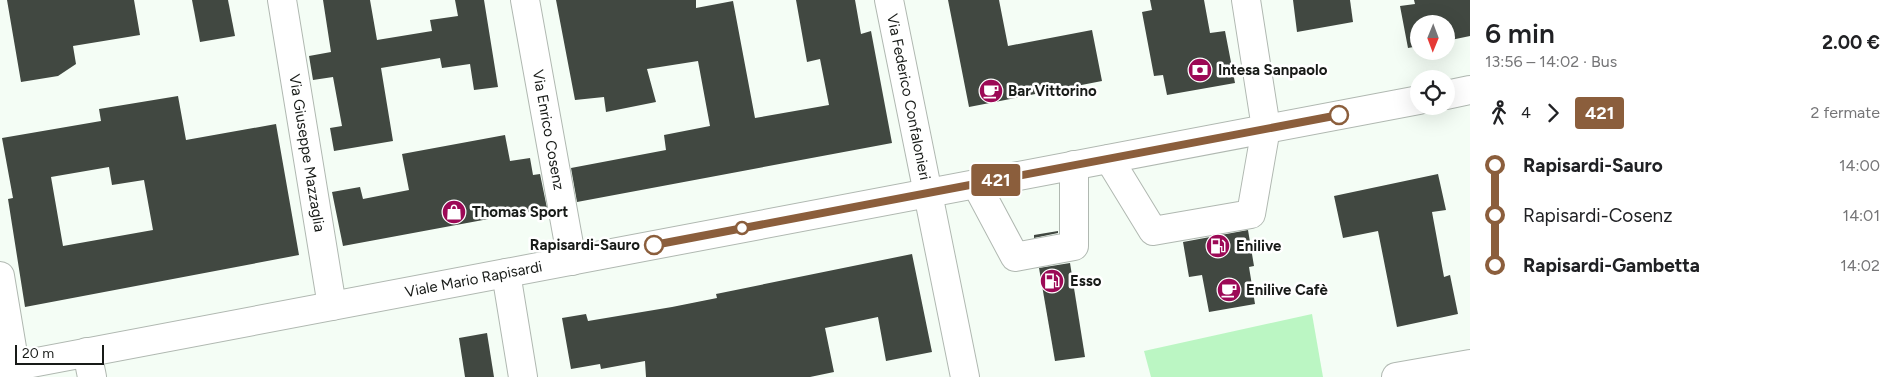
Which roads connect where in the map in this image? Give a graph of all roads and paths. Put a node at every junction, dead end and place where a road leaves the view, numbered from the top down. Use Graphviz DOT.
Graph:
graph roads {
  1 [pos="282,0"];
  2 [pos="525,0"];
  3 [pos="889,0"];
  4 [pos="1246,0"];
  5 [pos="1470,90"];
  6 [pos="1455,93"];
  7 [pos="1410,102"];
  8 [pos="1266,128"];
  9 [pos="1109,159"];
  10 [pos="1074,165"];
  11 [pos="976,184"];
  12 [pos="928,193"];
  13 [pos="572,261"];
  14 [pos="506,273"];
  15 [pos="0,276"];
  16 [pos="332,306"];
  17 [pos="1470,364"];
  18 [pos="89,365"];
  19 [pos="7,368"];
  20 [pos="523,377"];
  21 [pos="965,377"];
  22 [pos="1396,377"];
  1 -- 16 [label="main road, Via Giuseppe Mazzaglia"];
  2 -- 13 [label="main road, Via Enrico Cosenz"];
  3 -- 12 [label="main road, Via Federico Confalonieri"];
  4 -- 8 [label="main road"];
  5 -- 6 [label="main road"];
  7 -- 8 [label="main road, Viale Mario Rapisardi"];
  8 -- 9 [label="main road, Viale Mario Rapisardi"];
  8 -- 9 [label="main road"];
  9 -- 10 [label="main road, Viale Mario Rapisardi"];
  10 -- 11 [label="main road, Viale Mario Rapisardi"];
  10 -- 11 [label="main road"];
  11 -- 12 [label="main road, Viale Mario Rapisardi"];
  12 -- 13 [label="main road, Viale Mario Rapisardi"];
  12 -- 21 [label="main road, Via Federico Confalonieri"];
  13 -- 14 [label="main road, Viale Mario Rapisardi"];
  14 -- 16 [label="main road, Viale Mario Rapisardi"];
  14 -- 20 [label="main road"];
  15 -- 19 [label="main road"];
  16 -- 18 [label="main road, Viale Mario Rapisardi"];
  17 -- 22 [label="main road"];
  18 -- 19 [label="main road, Viale Mario Rapisardi"];
}
